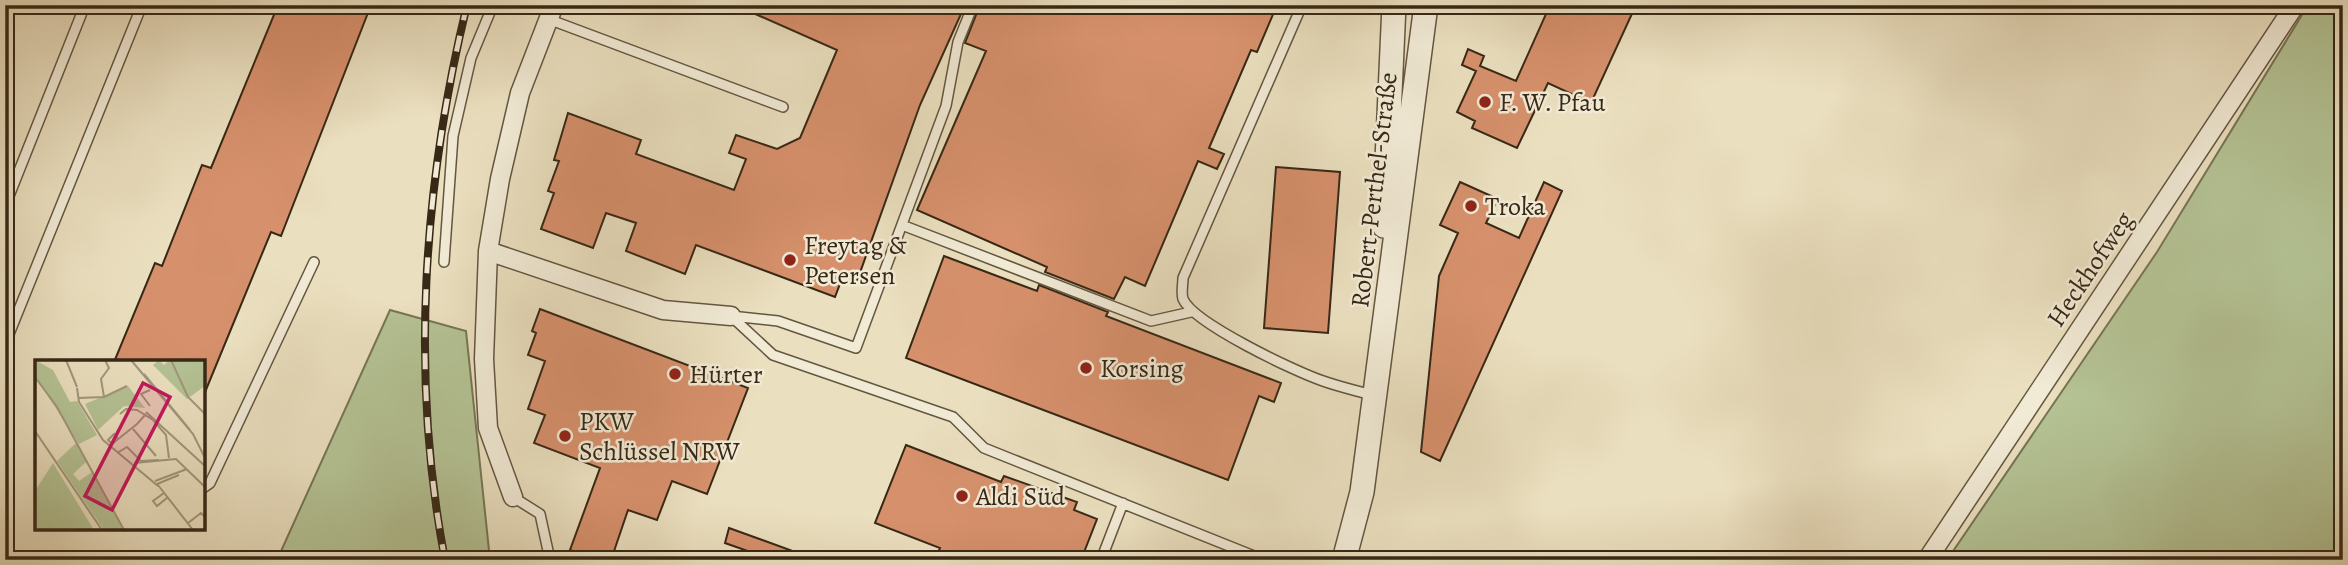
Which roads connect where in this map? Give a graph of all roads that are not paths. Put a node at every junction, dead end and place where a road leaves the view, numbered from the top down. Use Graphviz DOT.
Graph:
graph roads {
  1 [pos="85,5"];
  2 [pos="142,5"];
  3 [pos="493,5"];
  4 [pos="973,5"];
  5 [pos="1302,5"];
  6 [pos="1426,5"];
  7 [pos="2295,5"];
  8 [pos="551,12"];
  9 [pos="1391,13"];
  10 [pos="783,107"];
  11 [pos="5,206"];
  12 [pos="902,225"];
  13 [pos="488,251"];
  14 [pos="314,262"];
  15 [pos="444,262"];
  16 [pos="1191,312"];
  17 [pos="731,316"];
  18 [pos="5,344"];
  19 [pos="1377,389"];
  20 [pos="205,487"];
  21 [pos="513,497"];
  22 [pos="1123,503"];
  23 [pos="550,560"];
  24 [pos="1101,560"];
  25 [pos="1264,560"];
  26 [pos="1344,560"];
  27 [pos="1927,560"];
  1 -- 11 [label="lane"];
  2 -- 18 [label="lane"];
  3 -- 15 [label="lane"];
  4 -- 12 [label="lane"];
  5 -- 16 [label="lane"];
  6 -- 19 [label="street, Robert-Perthel-Straße"];
  7 -- 27 [label="street, Heckhofweg"];
  8 -- 10 [label="lane"];
  8 -- 13 [label="street"];
  9 -- 19 [label="street, Robert-Perthel-Straße"];
  12 -- 16 [label="lane"];
  12 -- 17 [label="lane"];
  13 -- 17 [label="street"];
  13 -- 21 [label="street"];
  14 -- 20 [label="lane"];
  16 -- 19 [label="lane"];
  17 -- 22 [label="lane"];
  19 -- 26 [label="street, Robert-Perthel-Straße"];
  21 -- 23 [label="lane"];
  22 -- 24 [label="lane"];
  22 -- 25 [label="lane"];
}
